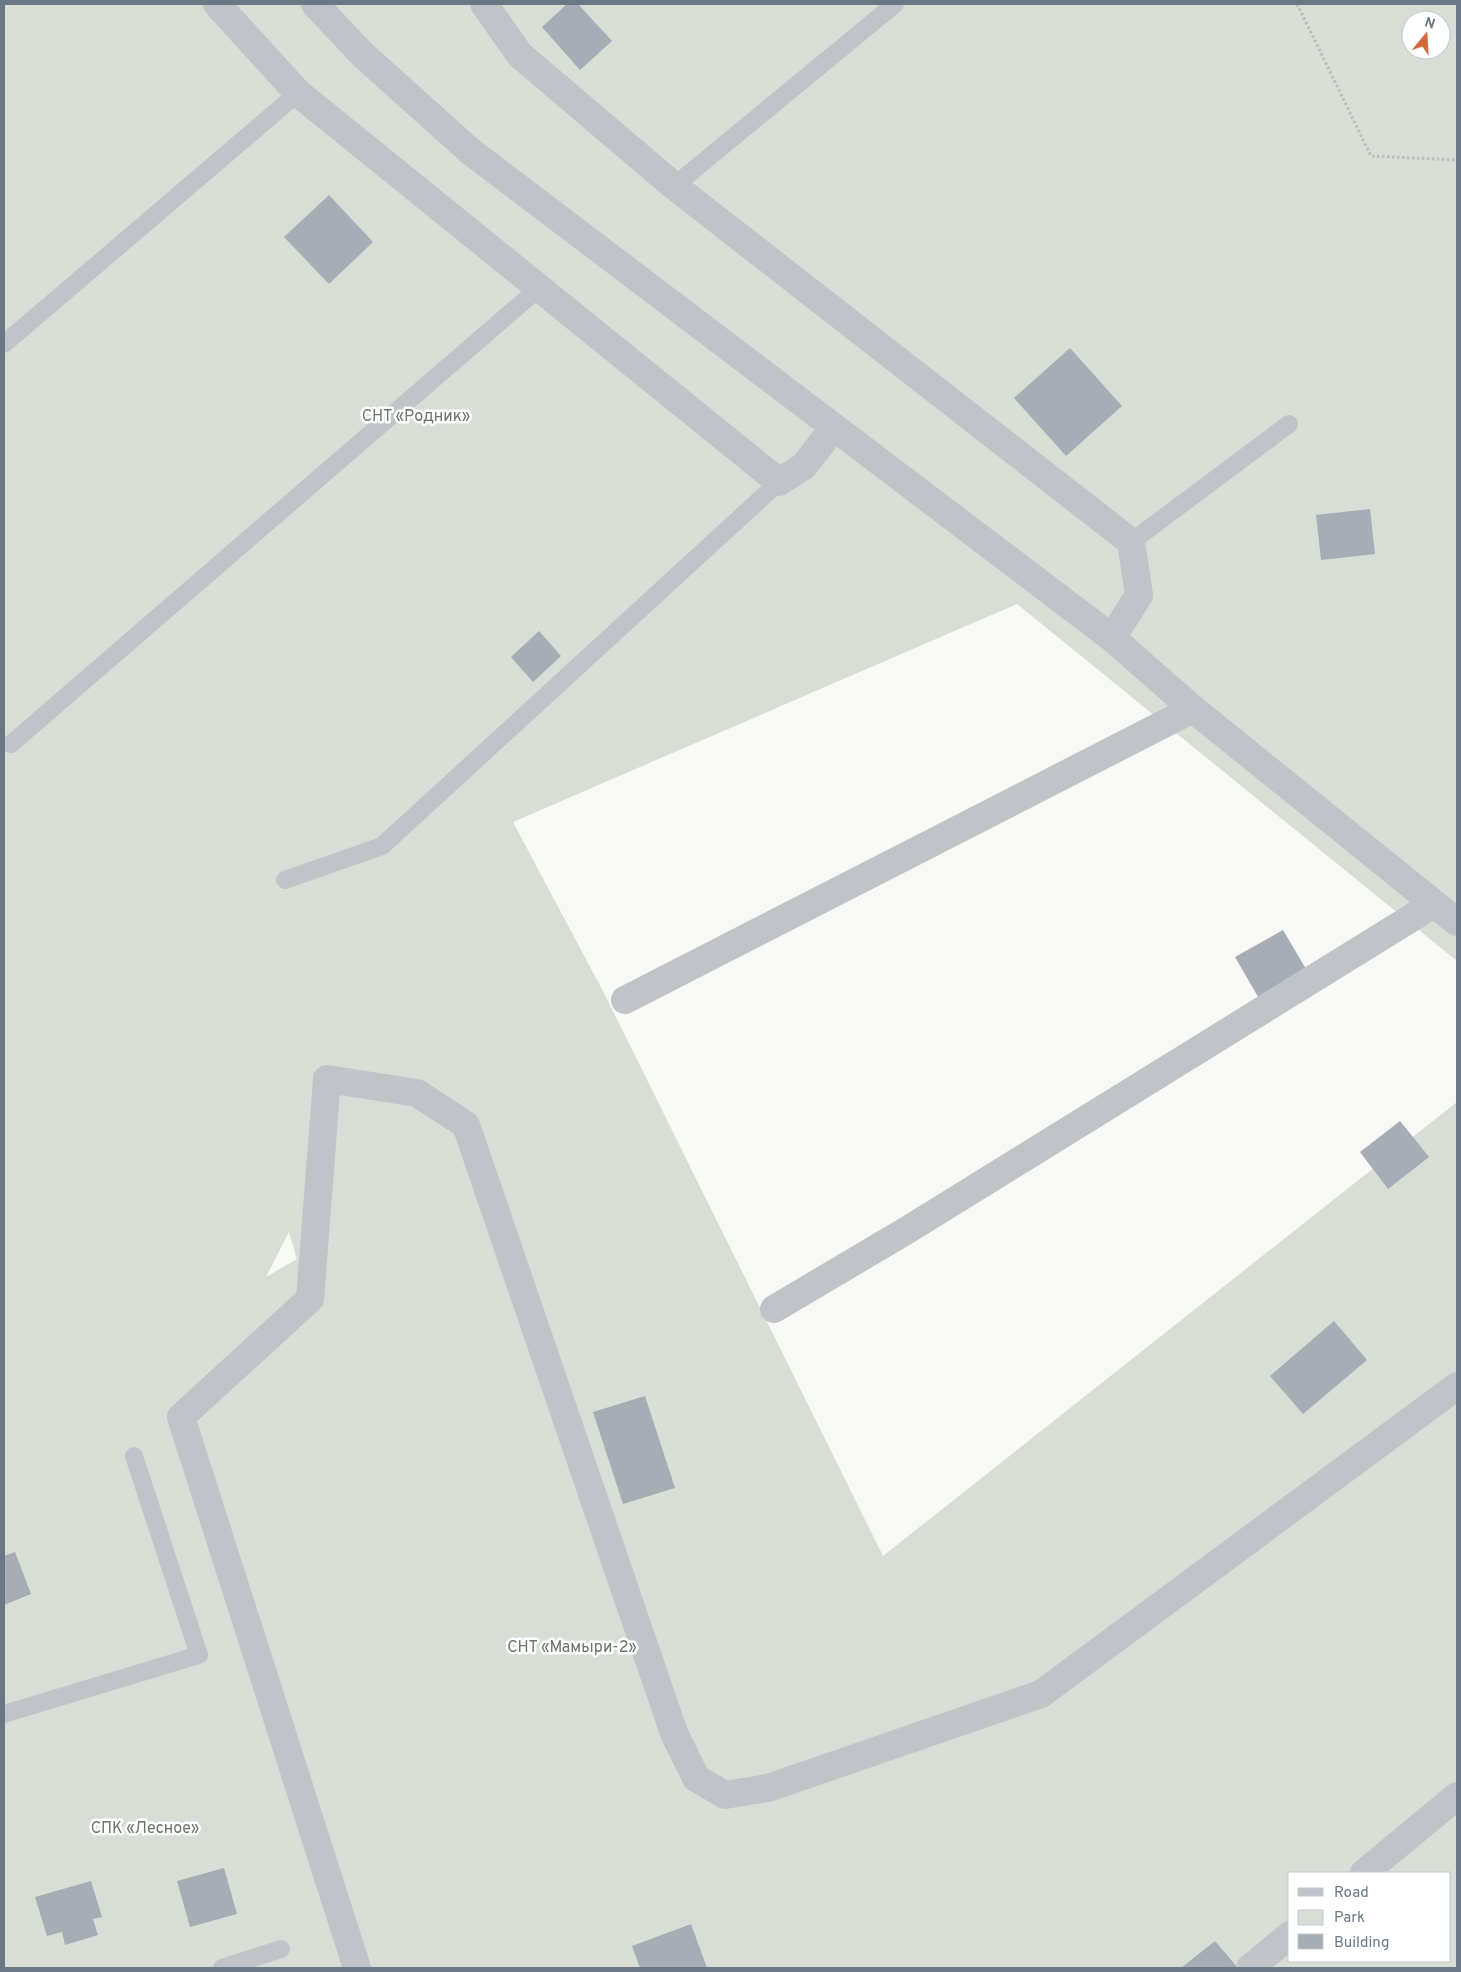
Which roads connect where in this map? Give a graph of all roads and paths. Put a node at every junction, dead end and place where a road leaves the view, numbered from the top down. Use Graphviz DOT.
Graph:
graph roads {
  1 [pos="217,4"];
  2 [pos="315,4"];
  3 [pos="484,4"];
  4 [pos="895,4"];
  5 [pos="1297,4"];
  6 [pos="298,93"];
  7 [pos="1457,160"];
  8 [pos="674,186"];
  9 [pos="539,288"];
  10 [pos="4,344"];
  11 [pos="1289,424"];
  12 [pos="834,426"];
  13 [pos="779,482"];
  14 [pos="1131,542"];
  15 [pos="1112,638"];
  16 [pos="1193,709"];
  17 [pos="10,744"];
  18 [pos="285,880"];
  19 [pos="1434,904"];
  20 [pos="1457,922"];
  21 [pos="625,1000"];
  22 [pos="774,1309"];
  23 [pos="1457,1386"];
  24 [pos="134,1456"];
  25 [pos="4,1714"];
  26 [pos="1457,1796"];
  27 [pos="1365,1872"];
  28 [pos="1288,1937"];
  29 [pos="281,1950"];
  30 [pos="222,1968"];
  31 [pos="356,1968"];
  32 [pos="1250,1968"];
  1 -- 6 [label="street"];
  2 -- 12 [label="street"];
  3 -- 8 [label="street"];
  4 -- 8 [label="lane"];
  5 -- 7 [label="path"];
  6 -- 9 [label="street"];
  6 -- 10 [label="lane"];
  8 -- 14 [label="street"];
  9 -- 13 [label="street"];
  9 -- 17 [label="lane"];
  11 -- 14 [label="lane"];
  12 -- 13 [label="street"];
  12 -- 15 [label="street"];
  13 -- 18 [label="lane"];
  14 -- 15 [label="street"];
  15 -- 16 [label="street"];
  16 -- 19 [label="street"];
  16 -- 21 [label="street"];
  19 -- 20 [label="street"];
  19 -- 22 [label="street"];
  23 -- 31 [label="street"];
  24 -- 25 [label="lane"];
  26 -- 27 [label="street"];
  28 -- 32 [label="street"];
  29 -- 30 [label="lane"];
}
